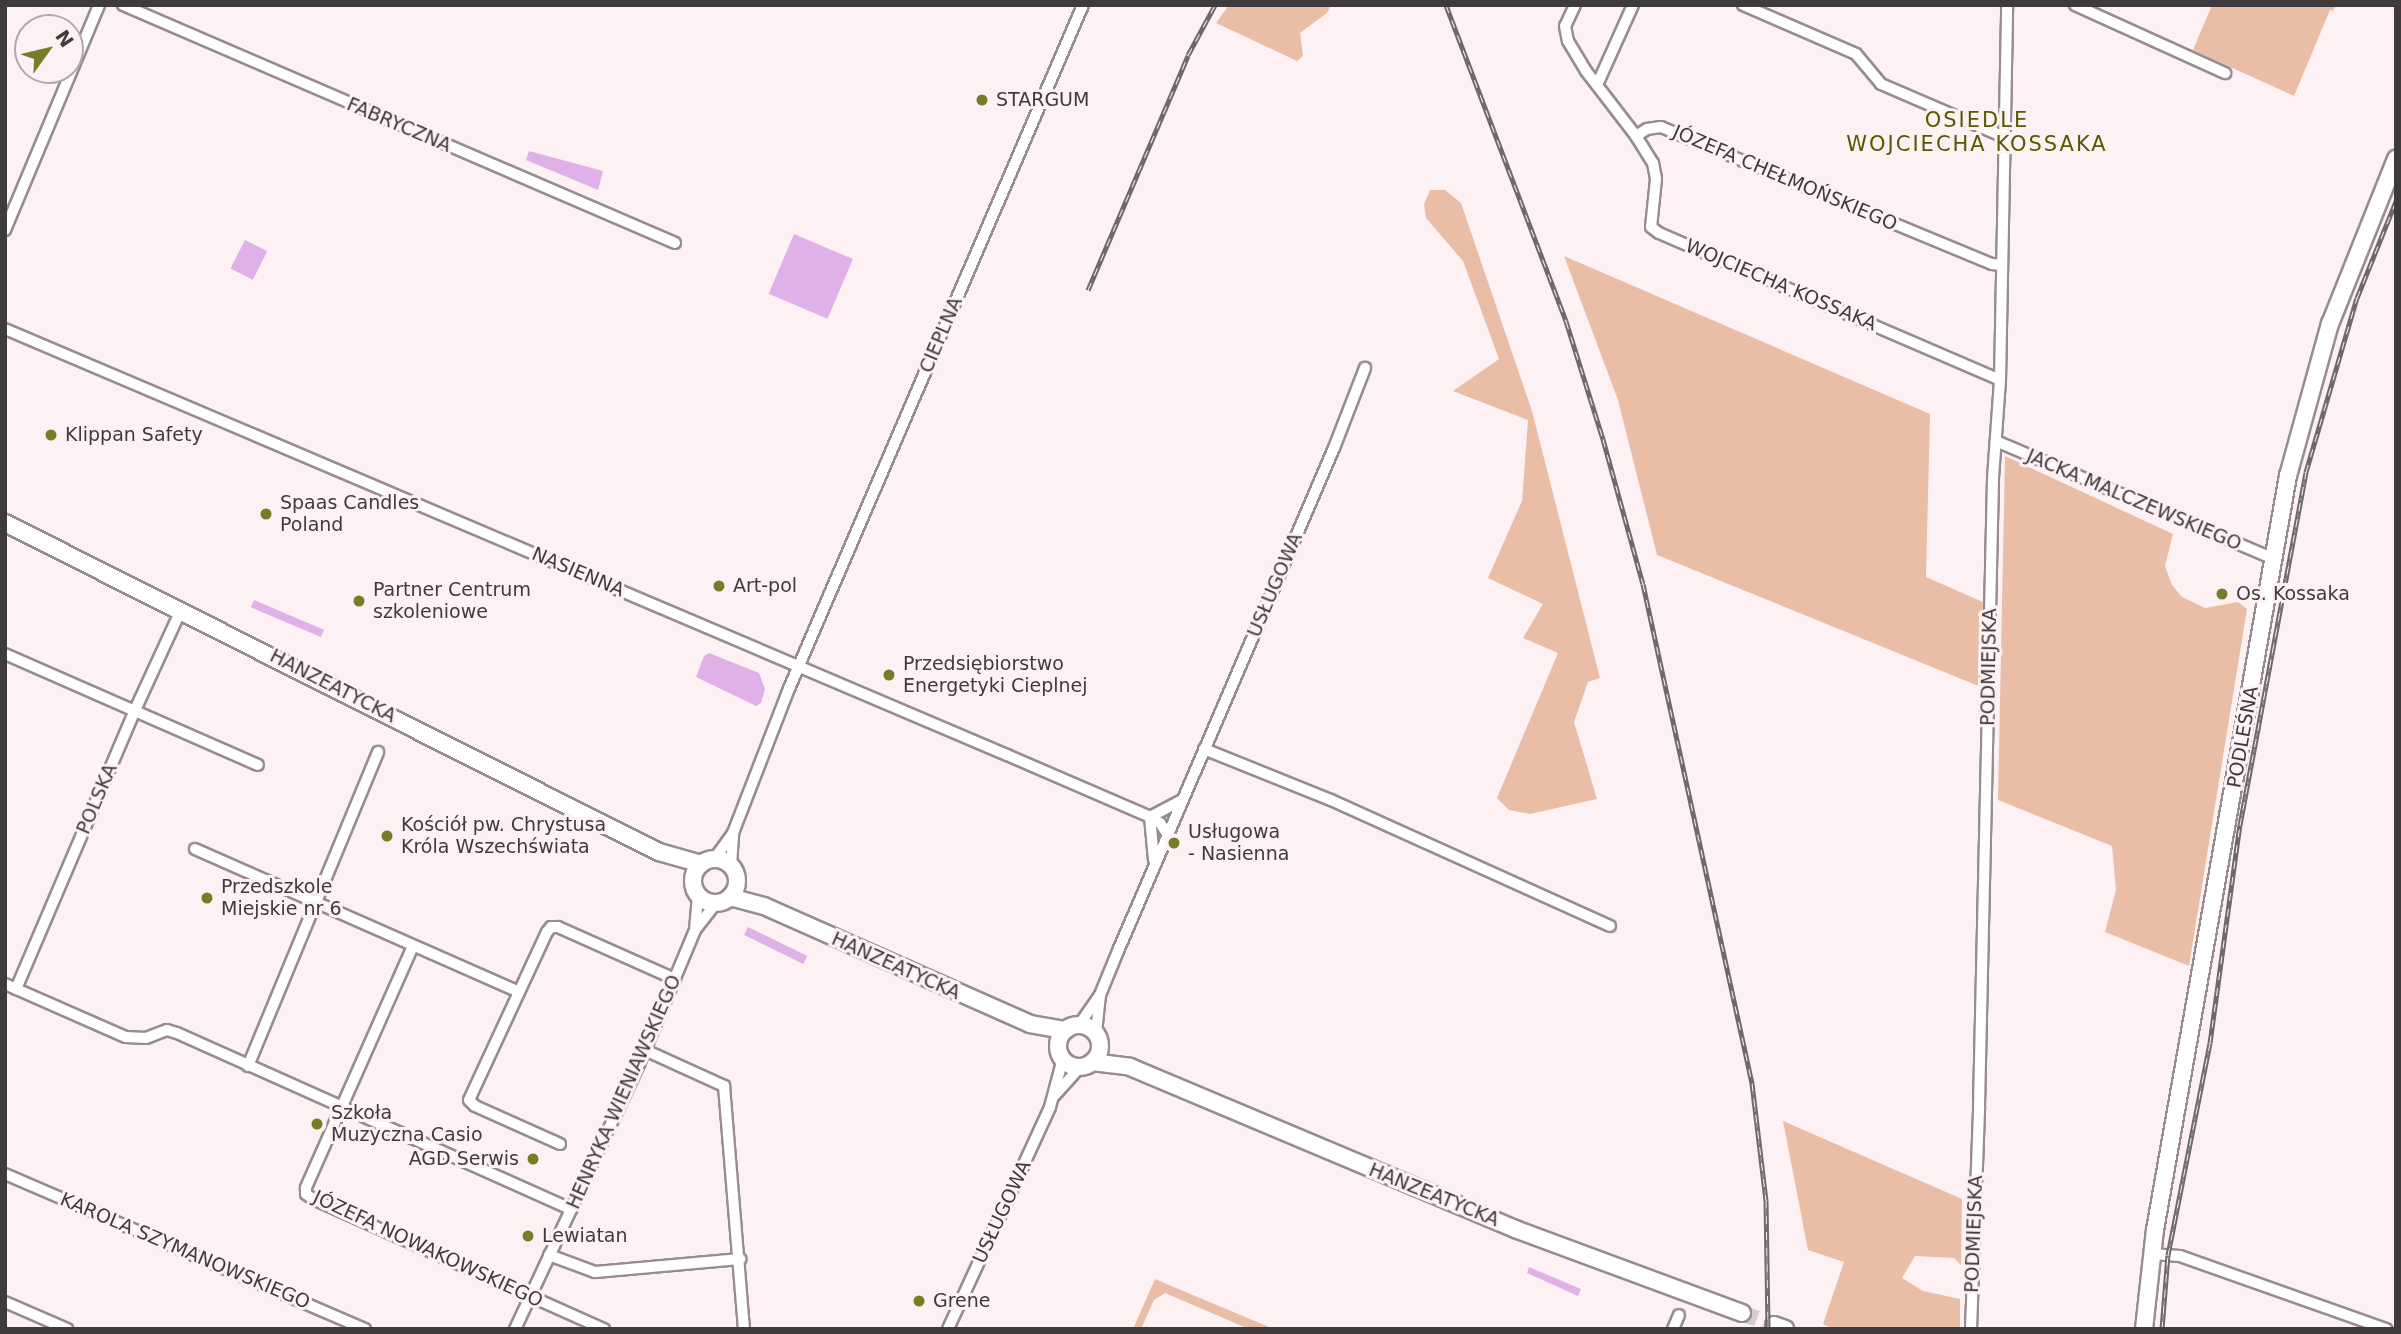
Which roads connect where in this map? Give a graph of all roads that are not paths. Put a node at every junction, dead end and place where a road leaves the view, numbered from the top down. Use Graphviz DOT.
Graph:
graph roads {
  1 [pos="99,5"];
  2 [pos="123,5"];
  3 [pos="1083,5"];
  4 [pos="1575,5"];
  5 [pos="1633,5"];
  6 [pos="1743,5"];
  7 [pos="2007,5"];
  8 [pos="2075,5"];
  9 [pos="2225,73"];
  10 [pos="1597,85"];
  11 [pos="1636,136"];
  12 [pos="2002,136"];
  13 [pos="2396,159"];
  14 [pos="5,230"];
  15 [pos="675,243"];
  16 [pos="2001,265"];
  17 [pos="5,328"];
  18 [pos="1365,369"];
  19 [pos="2000,380"];
  20 [pos="1996,441"];
  21 [pos="5,523"];
  22 [pos="2273,558"];
  23 [pos="181,610"];
  24 [pos="5,654"];
  25 [pos="799,666"];
  26 [pos="135,710"];
  27 [pos="1204,750"];
  28 [pos="378,752"];
  29 [pos="258,765"];
  30 [pos="1182,800"];
  31 [pos="1150,817"];
  32 [pos="733,833"];
  33 [pos="1168,835"];
  34 [pos="195,849"];
  35 [pos="659,852"];
  36 [pos="708,861"];
  37 [pos="731,866"];
  38 [pos="1154,867"];
  39 [pos="737,882"];
  40 [pos="695,887"];
  41 [pos="723,900"];
  42 [pos="318,902"];
  43 [pos="764,906"];
  44 [pos="1610,926"];
  45 [pos="695,930"];
  46 [pos="413,946"];
  47 [pos="675,979"];
  48 [pos="10,987"];
  49 [pos="519,992"];
  50 [pos="1100,995"];
  51 [pos="1030,1024"];
  52 [pos="1072,1028"];
  53 [pos="1098,1038"];
  54 [pos="645,1050"];
  55 [pos="1060,1053"];
  56 [pos="1086,1064"];
  57 [pos="248,1066"];
  58 [pos="1130,1067"];
  59 [pos="1055,1095"];
  60 [pos="343,1105"];
  61 [pos="559,1144"];
  62 [pos="5,1174"];
  63 [pos="571,1209"];
  64 [pos="2151,1254"];
  65 [pos="549,1255"];
  66 [pos="740,1259"];
  67 [pos="530,1297"];
  68 [pos="5,1302"];
  69 [pos="1742,1313"];
  70 [pos="1679,1315"];
  71 [pos="67,1329"];
  72 [pos="365,1329"];
  73 [pos="515,1329"];
  74 [pos="604,1329"];
  75 [pos="744,1329"];
  76 [pos="948,1329"];
  77 [pos="1673,1329"];
  78 [pos="1971,1329"];
  79 [pos="2144,1329"];
  80 [pos="2386,1329"];
  1 -- 14 [label="street"];
  2 -- 15 [label="street, FABRYCZNA"];
  3 -- 25 [label="street, CIEPLNA"];
  4 -- 10 [label="street"];
  5 -- 10 [label="street"];
  6 -- 12 [label="street"];
  7 -- 12 [label="street, PODMIEJSKA"];
  8 -- 9 [label="street"];
  10 -- 11 [label="street"];
  11 -- 16 [label="street, JÓZEFA CHEŁMOŃSKIEGO"];
  11 -- 19 [label="street, WOJCIECHA KOSSAKA"];
  12 -- 16 [label="street, PODMIEJSKA"];
  13 -- 22 [label="street, PODLEŚNA"];
  16 -- 19 [label="street, PODMIEJSKA"];
  17 -- 25 [label="street, NASIENNA"];
  18 -- 27 [label="street, USŁUGOWA"];
  19 -- 20 [label="street, PODMIEJSKA"];
  20 -- 22 [label="street, JACKA MALCZEWSKIEGO"];
  20 -- 78 [label="street, PODMIEJSKA"];
  21 -- 23 [label="street, HANZEATYCKA"];
  22 -- 64 [label="street, PODLEŚNA"];
  23 -- 26 [label="street, POLSKA"];
  23 -- 35 [label="street, HANZEATYCKA"];
  24 -- 26 [label="street"];
  25 -- 31 [label="street, NASIENNA"];
  25 -- 32 [label="street"];
  26 -- 29 [label="street"];
  26 -- 48 [label="street, POLSKA"];
  27 -- 30 [label="street, USŁUGOWA"];
  27 -- 44 [label="street"];
  28 -- 42 [label="street"];
  30 -- 31 [label="street"];
  30 -- 33 [label="street, USŁUGOWA"];
  31 -- 33 [label="street"];
  31 -- 38 [label="street, USŁUGOWA"];
  32 -- 36 [label="street"];
  32 -- 37 [label="street"];
  33 -- 38 [label="street, USŁUGOWA"];
  34 -- 42 [label="street"];
  35 -- 36 [label="street, HANZEATYCKA"];
  35 -- 40 [label="street, HANZEATYCKA"];
  36 -- 37 [label="street, HANZEATYCKA"];
  36 -- 40 [label="street"];
  37 -- 39 [label="street"];
  38 -- 50 [label="street, USŁUGOWA"];
  39 -- 41 [label="street"];
  39 -- 43 [label="street, HANZEATYCKA"];
  40 -- 41 [label="street, HANZEATYCKA"];
  40 -- 45 [label="street, HENRYKA WIENIAWSKIEGO"];
  41 -- 43 [label="street, HANZEATYCKA"];
  41 -- 45 [label="street, HENRYKA WIENIAWSKIEGO"];
  42 -- 46 [label="street"];
  42 -- 57 [label="street"];
  43 -- 51 [label="street, HANZEATYCKA"];
  45 -- 47 [label="street, HENRYKA WIENIAWSKIEGO"];
  46 -- 49 [label="street"];
  46 -- 60 [label="street, JÓZEFA NOWAKOWSKIEGO"];
  47 -- 49 [label="street"];
  47 -- 54 [label="street, HENRYKA WIENIAWSKIEGO"];
  48 -- 57 [label="street"];
  49 -- 61 [label="street"];
  50 -- 52 [label="street, USŁUGOWA"];
  50 -- 53 [label="street, USŁUGOWA"];
  51 -- 52 [label="street, HANZEATYCKA"];
  51 -- 55 [label="street, HANZEATYCKA"];
  52 -- 53 [label="street, HANZEATYCKA"];
  52 -- 55 [label="street"];
  53 -- 56 [label="street"];
  53 -- 58 [label="street, HANZEATYCKA"];
  54 -- 63 [label="street, HENRYKA WIENIAWSKIEGO"];
  54 -- 66 [label="street"];
  55 -- 56 [label="street, HANZEATYCKA"];
  55 -- 59 [label="street, USŁUGOWA"];
  56 -- 58 [label="street, HANZEATYCKA"];
  56 -- 59 [label="street, USŁUGOWA"];
  57 -- 60 [label="street"];
  58 -- 69 [label="street, HANZEATYCKA"];
  59 -- 76 [label="street, USŁUGOWA"];
  60 -- 63 [label="street"];
  60 -- 67 [label="street, JÓZEFA NOWAKOWSKIEGO"];
  62 -- 72 [label="street, KAROLA SZYMANOWSKIEGO"];
  63 -- 65 [label="street, HENRYKA WIENIAWSKIEGO"];
  64 -- 79 [label="street, PODLEŚNA"];
  64 -- 80 [label="street"];
  65 -- 66 [label="street"];
  65 -- 67 [label="street, HENRYKA WIENIAWSKIEGO"];
  66 -- 75 [label="street"];
  67 -- 73 [label="street, HENRYKA WIENIAWSKIEGO"];
  67 -- 74 [label="street, JÓZEFA NOWAKOWSKIEGO"];
  68 -- 71 [label="street"];
  70 -- 77 [label="street"];
}
